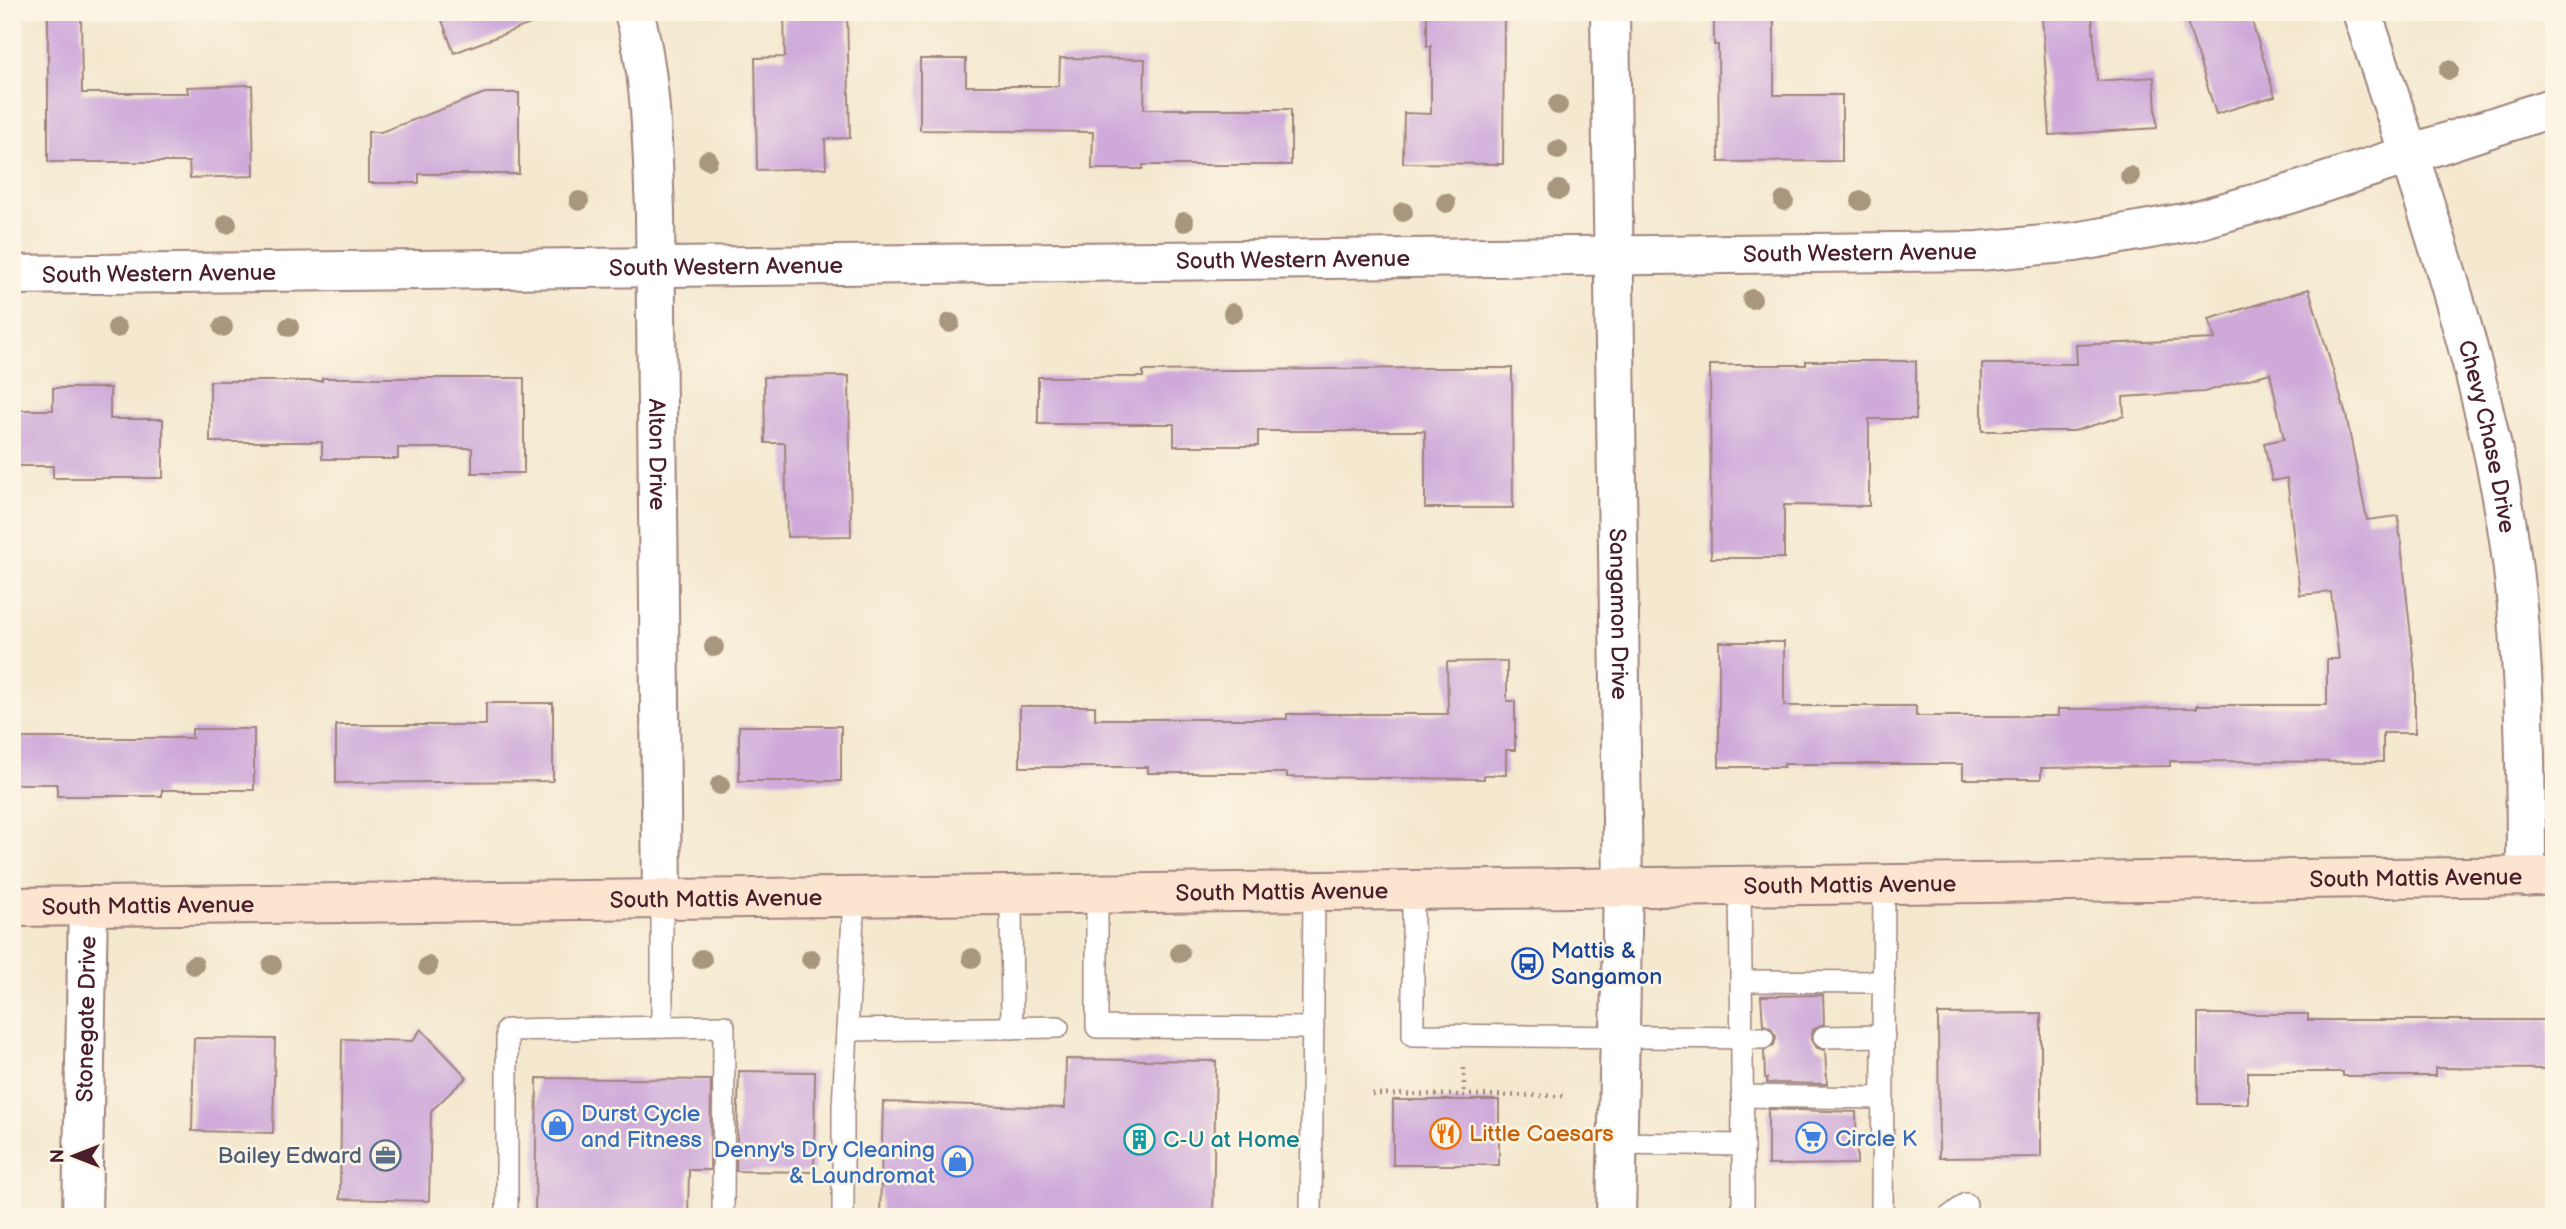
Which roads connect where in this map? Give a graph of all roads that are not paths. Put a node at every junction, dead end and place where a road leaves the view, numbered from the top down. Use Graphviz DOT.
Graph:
graph roads {
  1 [pos="634,12"];
  2 [pos="1610,12"];
  3 [pos="2362,12"];
  4 [pos="2554,107"];
  5 [pos="2409,155"];
  6 [pos="1613,256"];
  7 [pos="655,268"];
  8 [pos="12,275"];
  9 [pos="2540,877"];
  10 [pos="1884,884"];
  11 [pos="1740,886"];
  12 [pos="1623,887"];
  13 [pos="1413,890"];
  14 [pos="1314,891"];
  15 [pos="1097,893"];
  16 [pos="1011,894"];
  17 [pos="854,897"];
  18 [pos="662,899"];
  19 [pos="88,906"];
  20 [pos="12,907"];
  21 [pos="1742,981"];
  22 [pos="1884,982"];
  23 [pos="662,1027"];
  24 [pos="1058,1027"];
  25 [pos="1012,1028"];
  26 [pos="1313,1028"];
  27 [pos="847,1030"];
  28 [pos="1884,1036"];
  29 [pos="1620,1037"];
  30 [pos="1824,1037"];
  31 [pos="1753,1038"];
  32 [pos="1742,1096"];
  33 [pos="1883,1098"];
  34 [pos="1618,1143"];
  35 [pos="1743,1145"];
  36 [pos="82,1217"];
  37 [pos="507,1217"];
  38 [pos="723,1217"];
  39 [pos="843,1217"];
  40 [pos="1311,1217"];
  41 [pos="1616,1217"];
  42 [pos="1743,1217"];
  43 [pos="1882,1217"];
  1 -- 7 [label="street, Alton Drive"];
  2 -- 6 [label="street, Sangamon Drive"];
  3 -- 5 [label="street, Chevy Chase Drive"];
  4 -- 5 [label="street, South Western Avenue"];
  5 -- 6 [label="street, South Western Avenue"];
  5 -- 9 [label="street, Chevy Chase Drive"];
  6 -- 7 [label="street, South Western Avenue"];
  6 -- 12 [label="street, Sangamon Drive"];
  7 -- 8 [label="street, South Western Avenue"];
  7 -- 18 [label="street, Alton Drive"];
  9 -- 10 [label="main road, South Mattis Avenue"];
  10 -- 11 [label="main road, South Mattis Avenue"];
  10 -- 22 [label="lane"];
  11 -- 12 [label="main road, South Mattis Avenue"];
  11 -- 21 [label="lane"];
  12 -- 13 [label="main road, South Mattis Avenue"];
  12 -- 29 [label="street, Sangamon Drive"];
  13 -- 14 [label="main road, South Mattis Avenue"];
  13 -- 29 [label="lane"];
  14 -- 15 [label="main road, South Mattis Avenue"];
  14 -- 26 [label="lane"];
  15 -- 16 [label="main road, South Mattis Avenue"];
  15 -- 26 [label="lane"];
  16 -- 17 [label="main road, South Mattis Avenue"];
  16 -- 25 [label="lane"];
  17 -- 18 [label="main road, South Mattis Avenue"];
  17 -- 27 [label="lane"];
  18 -- 19 [label="main road, South Mattis Avenue"];
  18 -- 23 [label="lane"];
  19 -- 20 [label="main road, South Mattis Avenue"];
  19 -- 36 [label="street, Stonegate Drive"];
  21 -- 22 [label="lane"];
  21 -- 31 [label="lane"];
  22 -- 28 [label="lane"];
  23 -- 37 [label="lane"];
  23 -- 38 [label="lane"];
  24 -- 25 [label="lane"];
  25 -- 27 [label="lane"];
  26 -- 40 [label="lane"];
  27 -- 39 [label="lane"];
  28 -- 30 [label="lane"];
  28 -- 33 [label="lane"];
  29 -- 31 [label="lane"];
  29 -- 34 [label="street, Sangamon Drive"];
  31 -- 32 [label="lane"];
  32 -- 33 [label="lane"];
  32 -- 35 [label="lane"];
  33 -- 43 [label="lane"];
  34 -- 35 [label="lane"];
  34 -- 41 [label="street, Sangamon Drive"];
  35 -- 42 [label="lane"];
}
